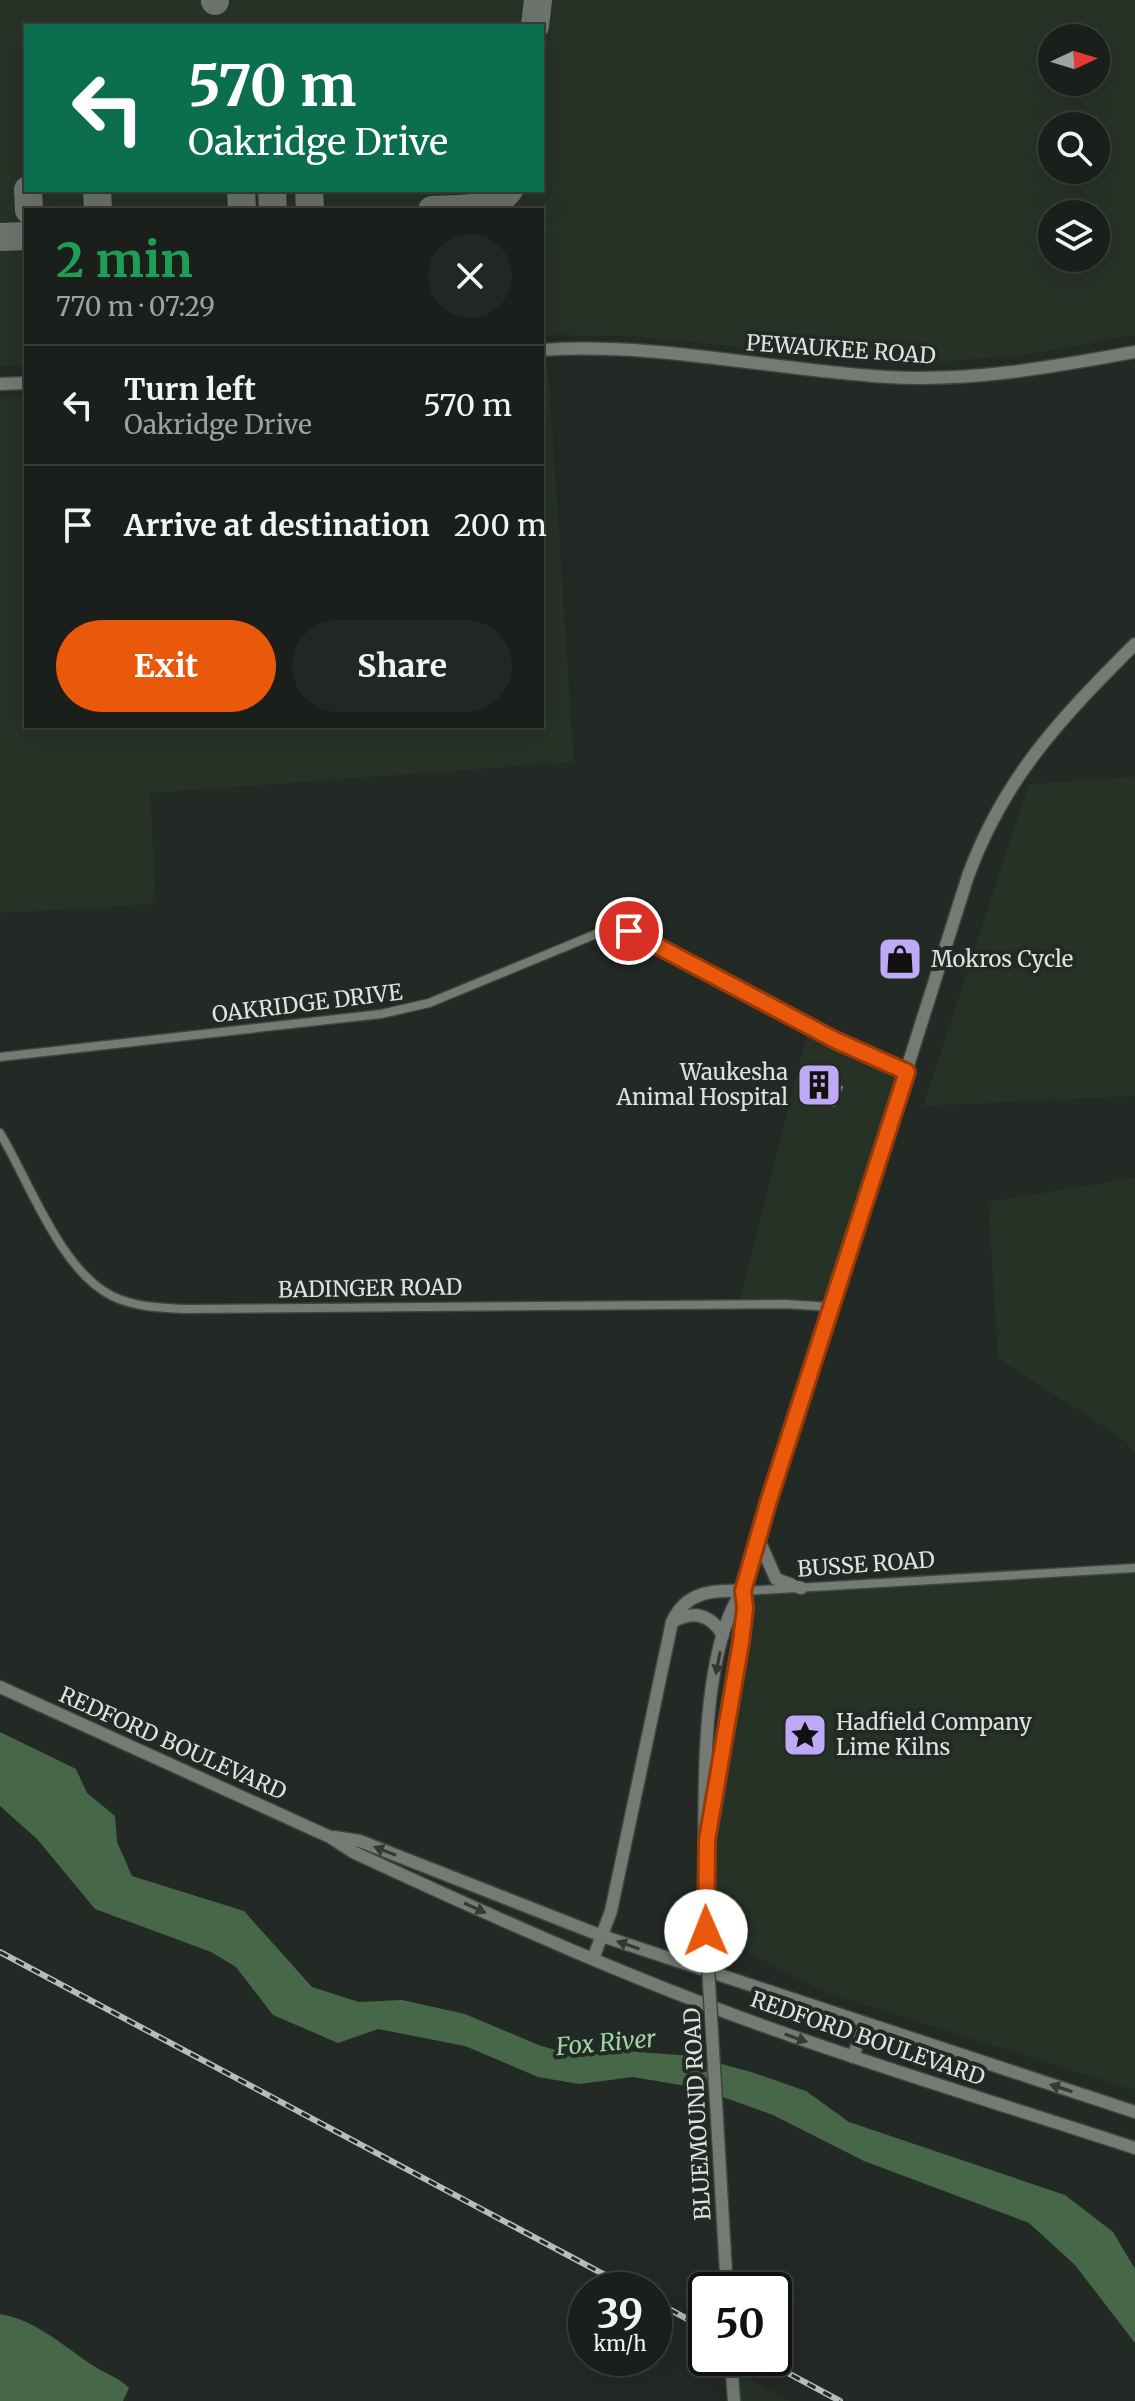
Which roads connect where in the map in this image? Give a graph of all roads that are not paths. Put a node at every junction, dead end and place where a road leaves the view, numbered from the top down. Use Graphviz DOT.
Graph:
graph roads {
  1 [pos="544,350"];
  2 [pos="1135,352"];
  3 [pos="24,383"];
  4 [pos="0,384"];
  5 [pos="1135,644"];
  6 [pos="0,1057"];
  7 [pos="907,1072"];
  8 [pos="0,1133"];
  9 [pos="831,1307"];
  10 [pos="758,1537"];
  11 [pos="1135,1568"];
  12 [pos="801,1588"];
  13 [pos="743,1591"];
  14 [pos="672,1622"];
  15 [pos="723,1635"];
  16 [pos="0,1687"];
  17 [pos="330,1837"];
  18 [pos="707,1840"];
  19 [pos="602,1936"];
  20 [pos="593,1959"];
  21 [pos="864,2025"];
  22 [pos="853,2057"];
  23 [pos="1135,2112"];
  24 [pos="1135,2148"];
  25 [pos="726,2272"];
  26 [pos="732,2376"];
  27 [pos="734,2401"];
  1 -- 2 [label="main road, PEWAUKEE ROAD"];
  3 -- 4 [label="main road"];
  5 -- 7 [label="main road, BLUEMOUND ROAD"];
  6 -- 7 [label="street, OAKRIDGE DRIVE"];
  7 -- 9 [label="main road, BLUEMOUND ROAD"];
  8 -- 9 [label="street, BADINGER ROAD"];
  9 -- 10 [label="main road, BLUEMOUND ROAD"];
  10 -- 12 [label="main road"];
  10 -- 13 [label="main road, BLUEMOUND ROAD"];
  11 -- 12 [label="street, BUSSE ROAD"];
  12 -- 13 [label="street, BUSSE ROAD"];
  13 -- 14 [label="main road, BUSSE ROAD"];
  13 -- 15 [label="main road, BLUEMOUND ROAD"];
  13 -- 18 [label="main road, BLUEMOUND ROAD"];
  14 -- 15 [label="main road"];
  14 -- 19 [label="main road"];
  15 -- 18 [label="main road, BLUEMOUND ROAD, one-way"];
  16 -- 17 [label="main road, REDFORD BOULEVARD"];
  19 -- 17 [label="main road, REDFORD BOULEVARD, one-way"];
  17 -- 20 [label="main road, REDFORD BOULEVARD, one-way"];
  18 -- 25 [label="main road, BLUEMOUND ROAD, bridge"];
  19 -- 20 [label="main road"];
  21 -- 19 [label="main road, REDFORD BOULEVARD, one-way"];
  20 -- 22 [label="main road, REDFORD BOULEVARD, one-way"];
  21 -- 22 [label="main road"];
  23 -- 21 [label="main road, REDFORD BOULEVARD, one-way"];
  22 -- 24 [label="main road, REDFORD BOULEVARD"];
  26 -- 27 [label="main road"];
}
